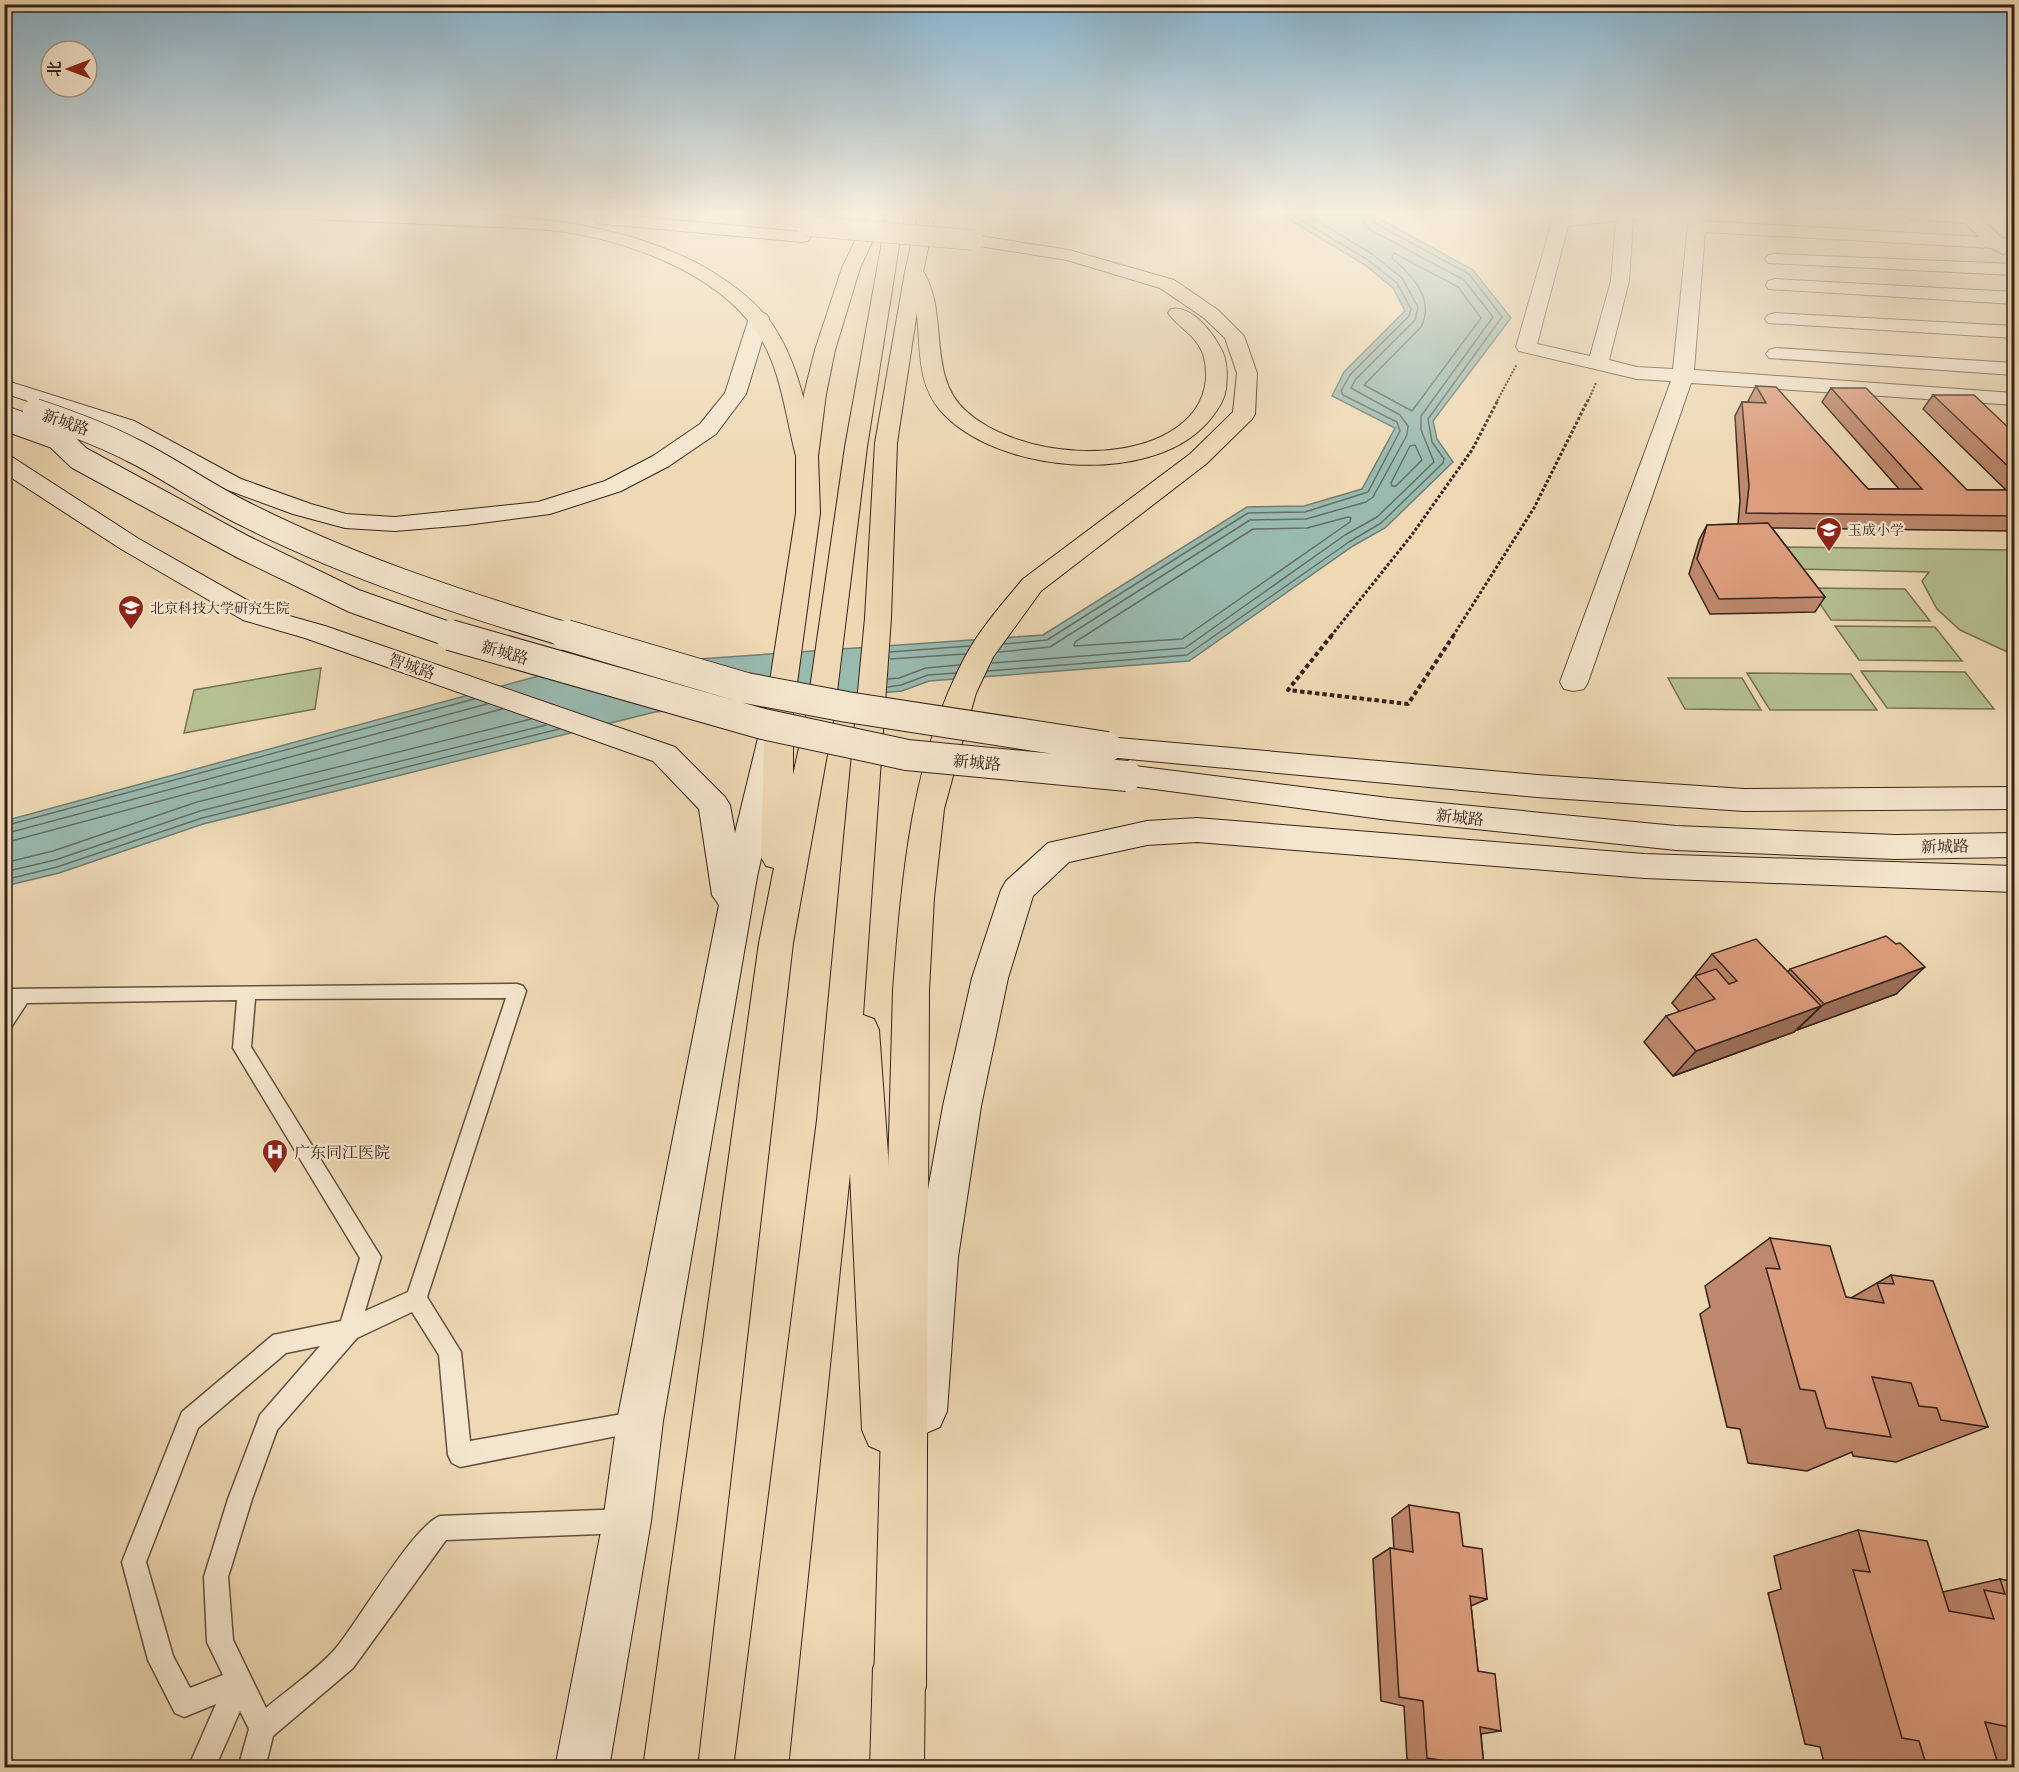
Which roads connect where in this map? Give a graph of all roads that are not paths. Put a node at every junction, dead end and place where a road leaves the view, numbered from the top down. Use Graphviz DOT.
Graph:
graph roads {
  1 [pos="734,297"];
  2 [pos="842,297"];
  3 [pos="882,297"];
  4 [pos="910,297"];
  5 [pos="927,297"];
  6 [pos="1152,297"];
  7 [pos="1186,297"];
  8 [pos="1540,297"];
  9 [pos="1616,297"];
  10 [pos="1688,297"];
  11 [pos="1775,297"];
  12 [pos="1990,297"];
  13 [pos="2014,298"];
  14 [pos="759,318"];
  15 [pos="1776,319"];
  16 [pos="2014,332"];
  17 [pos="1776,354"];
  18 [pos="1598,364"];
  19 [pos="2014,369"];
  20 [pos="1683,376"];
  21 [pos="1776,381"];
  22 [pos="4,386"];
  23 [pos="2014,399"];
  24 [pos="4,402"];
  25 [pos="4,418"];
  26 [pos="807,456"];
  27 [pos="4,462"];
  28 [pos="1574,682"];
  29 [pos="779,713"];
  30 [pos="2014,798"];
  31 [pos="2014,845"];
  32 [pos="2014,879"];
  33 [pos="854,917"];
  34 [pos="732,924"];
  35 [pos="776,942"];
  36 [pos="247,992"];
  37 [pos="14,996"];
  38 [pos="4,1024"];
  39 [pos="416,1299"];
  40 [pos="349,1330"];
  41 [pos="640,1421"];
  42 [pos="627,1521"];
  43 [pos="240,1681"];
  44 [pos="900,1688"];
  45 [pos="262,1728"];
  46 [pos="201,1767"];
  47 [pos="251,1767"];
  48 [pos="582,1767"];
  49 [pos="670,1767"];
  50 [pos="761,1767"];
  51 [pos="897,1767"];
  52 [pos="905,1767"];
  1 -- 14 [label="main road"];
  2 -- 26 [label="main road"];
  3 -- 35 [label="main road"];
  4 -- 33 [label="main road"];
  5 -- 6 [label="main road"];
  7 -- 44 [label="main road"];
  8 -- 18 [label="street"];
  9 -- 18 [label="street"];
  10 -- 20 [label="street"];
  11 -- 15 [label="street"];
  12 -- 13 [label="street"];
  14 -- 22 [label="street"];
  14 -- 26 [label="main road"];
  15 -- 16 [label="street"];
  15 -- 17 [label="street"];
  17 -- 19 [label="street"];
  17 -- 21 [label="street"];
  18 -- 20 [label="street"];
  20 -- 21 [label="street"];
  20 -- 28 [label="street"];
  21 -- 23 [label="street"];
  24 -- 30 [label="street, 新城路, bridge"];
  25 -- 31 [label="street, 新城路, bridge"];
  26 -- 29 [label="main road"];
  27 -- 34 [label="street, 智城路"];
  29 -- 34 [label="street"];
  29 -- 35 [label="main road"];
  32 -- 44 [label="street"];
  33 -- 44 [label="main road"];
  33 -- 50 [label="main road"];
  34 -- 41 [label="street"];
  35 -- 49 [label="main road"];
  36 -- 37 [label="lane"];
  36 -- 39 [label="lane"];
  36 -- 40 [label="lane"];
  37 -- 38 [label="lane"];
  39 -- 40 [label="lane"];
  39 -- 41 [label="lane"];
  40 -- 43 [label="lane"];
  40 -- 43 [label="lane"];
  41 -- 42 [label="street"];
  42 -- 45 [label="lane"];
  42 -- 48 [label="street"];
  43 -- 45 [label="lane"];
  43 -- 46 [label="lane"];
  44 -- 51 [label="main road"];
  44 -- 52 [label="street"];
  45 -- 47 [label="lane"];
}
